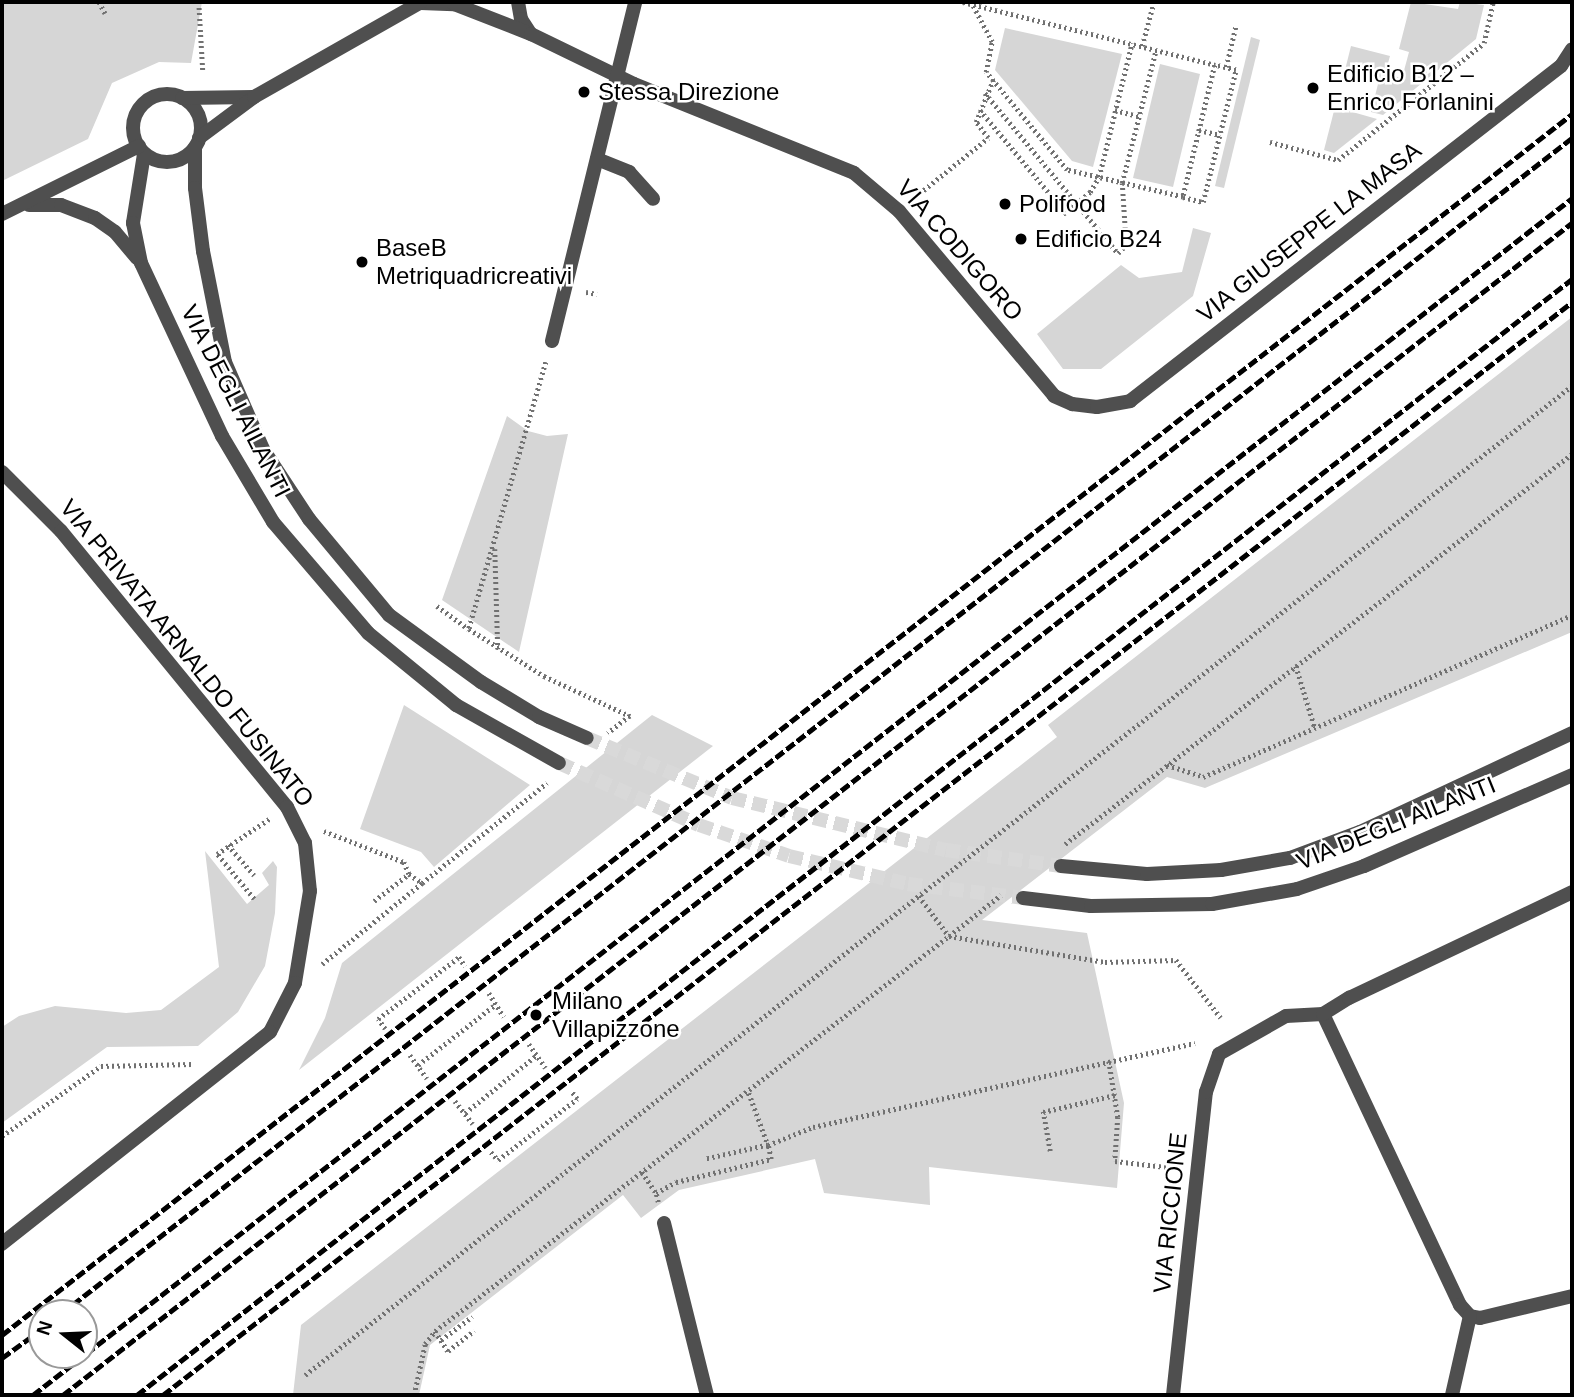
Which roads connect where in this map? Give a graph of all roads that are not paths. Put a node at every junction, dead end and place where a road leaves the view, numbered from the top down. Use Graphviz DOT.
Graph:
graph roads {
  1 [pos="421,2"];
  2 [pos="518,2"];
  3 [pos="635,2"];
  4 [pos="531,34"];
  5 [pos="1572,50"];
  6 [pos="617,76"];
  7 [pos="254,97"];
  8 [pos="182,98"];
  9 [pos="197,142"];
  10 [pos="141,150"];
  11 [pos="597,159"];
  12 [pos="653,199"];
  13 [pos="20,206"];
  14 [pos="2,214"];
  15 [pos="141,263"];
  16 [pos="552,341"];
  17 [pos="1097,407"];
  18 [pos="2,472"];
  19 [pos="1572,733"];
  20 [pos="593,740"];
  21 [pos="558,769"];
  22 [pos="1572,775"];
  23 [pos="1061,866"];
  24 [pos="1572,892"];
  25 [pos="1023,898"];
  26 [pos="1323,1014"];
  27 [pos="664,1223"];
  28 [pos="2,1244"];
  29 [pos="1572,1296"];
  30 [pos="1470,1317"];
  31 [pos="707,1395"];
  32 [pos="1172,1395"];
  33 [pos="1452,1395"];
  1 -- 4 [label="street, VIA CODIGORO"];
  1 -- 7 [label="street"];
  2 -- 4 [label="street"];
  3 -- 6 [label="street"];
  4 -- 6 [label="street, VIA CODIGORO"];
  5 -- 17 [label="street, VIA GIUSEPPE LA MASA"];
  6 -- 11 [label="street"];
  6 -- 17 [label="street, VIA CODIGORO"];
  7 -- 8 [label="street"];
  7 -- 9 [label="street"];
  8 -- 9 [label="street"];
  8 -- 10 [label="street"];
  9 -- 10 [label="street"];
  9 -- 20 [label="street, VIA DEGLI AILANTI"];
  10 -- 13 [label="street"];
  10 -- 15 [label="street, VIA DEGLI AILANTI"];
  11 -- 12 [label="street"];
  11 -- 16 [label="street"];
  13 -- 14 [label="street"];
  13 -- 15 [label="street, VIA DEGLI AILANTI"];
  15 -- 21 [label="street, VIA DEGLI AILANTI"];
  18 -- 28 [label="street, VIA PRIVATA ARNALDO FUSINATO"];
  19 -- 23 [label="street, VIA DEGLI AILANTI"];
  22 -- 25 [label="street, VIA DEGLI AILANTI"];
  24 -- 26 [label="street"];
  26 -- 30 [label="street"];
  26 -- 32 [label="street, VIA RICCIONE"];
  27 -- 31 [label="street"];
  29 -- 30 [label="street"];
  30 -- 33 [label="street"];
}
